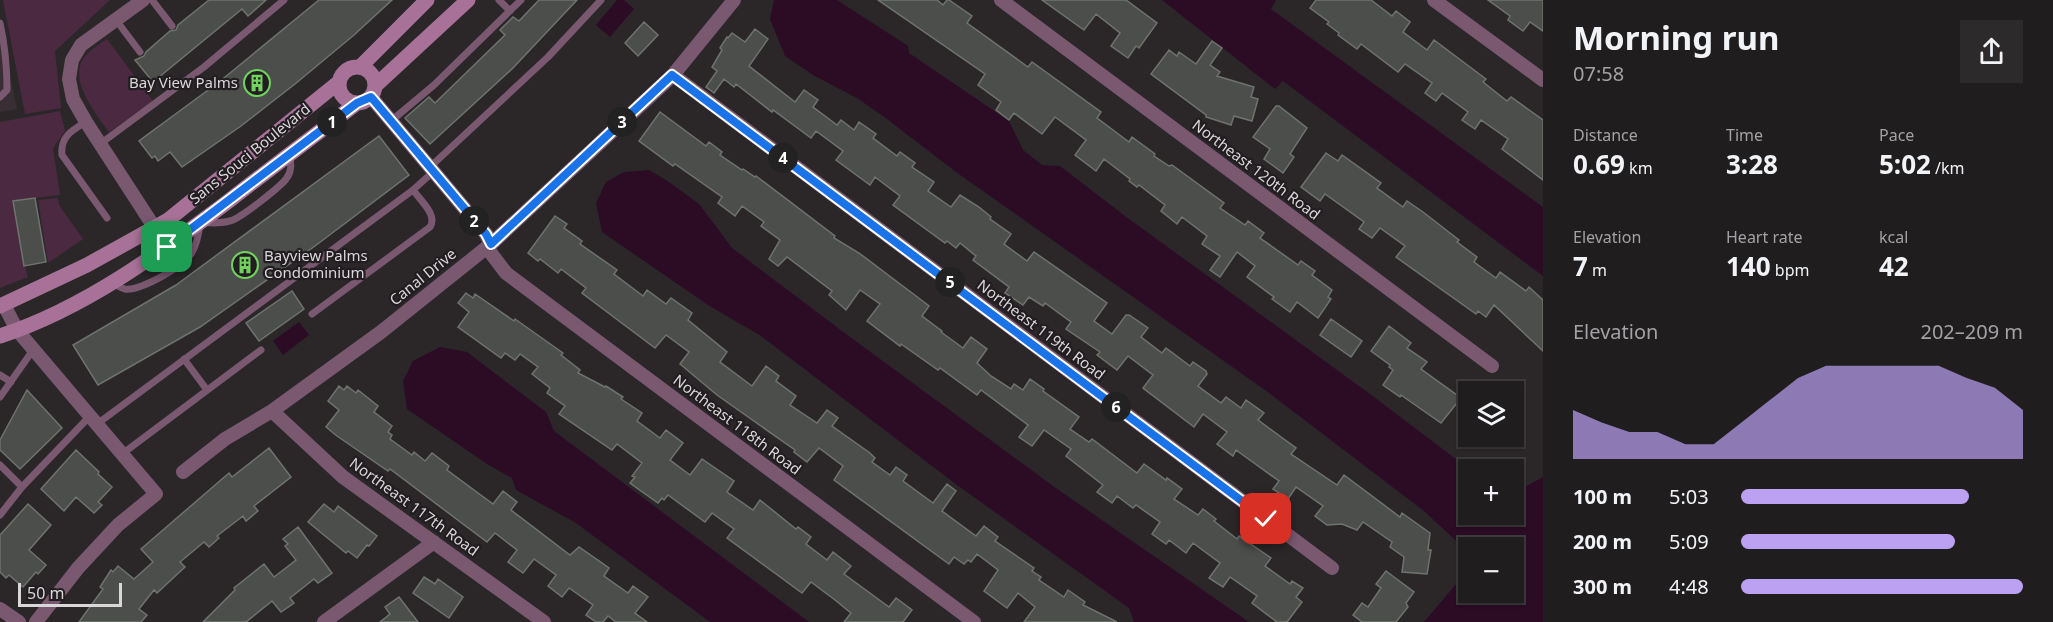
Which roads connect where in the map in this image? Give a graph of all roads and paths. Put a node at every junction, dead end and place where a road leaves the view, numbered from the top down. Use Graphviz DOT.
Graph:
graph roads {
  1 [pos="143,0"];
  2 [pos="152,0"];
  3 [pos="284,0"];
  4 [pos="427,0"];
  5 [pos="468,0"];
  6 [pos="499,0"];
  7 [pos="521,0"];
  8 [pos="601,0"];
  9 [pos="734,0"];
  10 [pos="1001,0"];
  11 [pos="1434,0"];
  12 [pos="510,11"];
  13 [pos="116,20"];
  14 [pos="0,23"];
  15 [pos="172,26"];
  16 [pos="140,52"];
  17 [pos="360,67"];
  18 [pos="672,75"];
  19 [pos="1543,80"];
  20 [pos="339,82"];
  21 [pos="368,96"];
  22 [pos="0,97"];
  23 [pos="86,122"];
  24 [pos="390,122"];
  25 [pos="100,144"];
  26 [pos="432,169"];
  27 [pos="413,190"];
  28 [pos="107,218"];
  29 [pos="200,222"];
  30 [pos="154,227"];
  31 [pos="489,246"];
  32 [pos="167,247"];
  33 [pos="112,282"];
  34 [pos="2,306"];
  35 [pos="312,314"];
  36 [pos="17,330"];
  37 [pos="0,336"];
  38 [pos="33,350"];
  39 [pos="261,350"];
  40 [pos="184,359"];
  41 [pos="1491,366"];
  42 [pos="0,375"];
  43 [pos="11,382"];
  44 [pos="207,390"];
  45 [pos="0,397"];
  46 [pos="272,411"];
  47 [pos="93,420"];
  48 [pos="122,454"];
  49 [pos="0,465"];
  50 [pos="183,472"];
  51 [pos="22,487"];
  52 [pos="0,515"];
  53 [pos="434,542"];
  54 [pos="1332,568"];
  55 [pos="0,609"];
  56 [pos="19,622"];
  57 [pos="36,622"];
  58 [pos="324,622"];
  59 [pos="544,622"];
  60 [pos="974,622"];
  1 -- 13 [label="street"];
  2 -- 15 [label="lane"];
  3 -- 25 [label="lane"];
  4 -- 17 [label="street"];
  5 -- 21 [label="street, Sans Souci Boulevard"];
  6 -- 12 [label="lane"];
  7 -- 12 [label="lane"];
  8 -- 26 [label="lane"];
  9 -- 18 [label="street, Canal Drive"];
  10 -- 41 [label="street, Northeast 120th Road"];
  11 -- 19 [label="street"];
  12 -- 24 [label="lane"];
  13 -- 16 [label="lane"];
  13 -- 23 [label="street"];
  14 -- 22 [label="lane"];
  17 -- 20 [label="street"];
  17 -- 21 [label="street"];
  18 -- 31 [label="street, Canal Drive"];
  18 -- 54 [label="street, Northeast 119th Road"];
  20 -- 21 [label="street"];
  20 -- 30 [label="street, Sans Souci Boulevard"];
  21 -- 24 [label="street, Northeast 118th Road"];
  21 -- 29 [label="street, Sans Souci Boulevard"];
  23 -- 25 [label="street"];
  23 -- 28 [label="lane"];
  24 -- 26 [label="street, Northeast 118th Road"];
  25 -- 30 [label="street"];
  26 -- 27 [label="lane"];
  26 -- 31 [label="street, Northeast 118th Road"];
  27 -- 35 [label="lane"];
  27 -- 40 [label="lane"];
  29 -- 32 [label="street, Sans Souci Boulevard"];
  29 -- 33 [label="lane"];
  30 -- 32 [label="street"];
  30 -- 34 [label="street, Sans Souci Boulevard"];
  31 -- 46 [label="street, Canal Drive"];
  31 -- 60 [label="street, Northeast 118th Road"];
  32 -- 33 [label="street, Sans Souci Boulevard"];
  33 -- 36 [label="street, Sans Souci Boulevard"];
  34 -- 36 [label="street"];
  36 -- 37 [label="street, Sans Souci Boulevard"];
  36 -- 38 [label="street"];
  38 -- 43 [label="lane"];
  38 -- 47 [label="street"];
  39 -- 44 [label="lane"];
  40 -- 44 [label="lane"];
  40 -- 47 [label="lane"];
  42 -- 43 [label="lane"];
  43 -- 45 [label="lane"];
  44 -- 48 [label="lane"];
  46 -- 50 [label="street, Canal Drive"];
  46 -- 53 [label="street, Northeast 117th Road"];
  47 -- 48 [label="street"];
  47 -- 51 [label="lane"];
  48 -- 57 [label="street"];
  49 -- 51 [label="lane"];
  51 -- 52 [label="lane"];
  53 -- 58 [label="street"];
  53 -- 59 [label="street, Northeast 117th Road"];
  55 -- 56 [label="street"];
}
